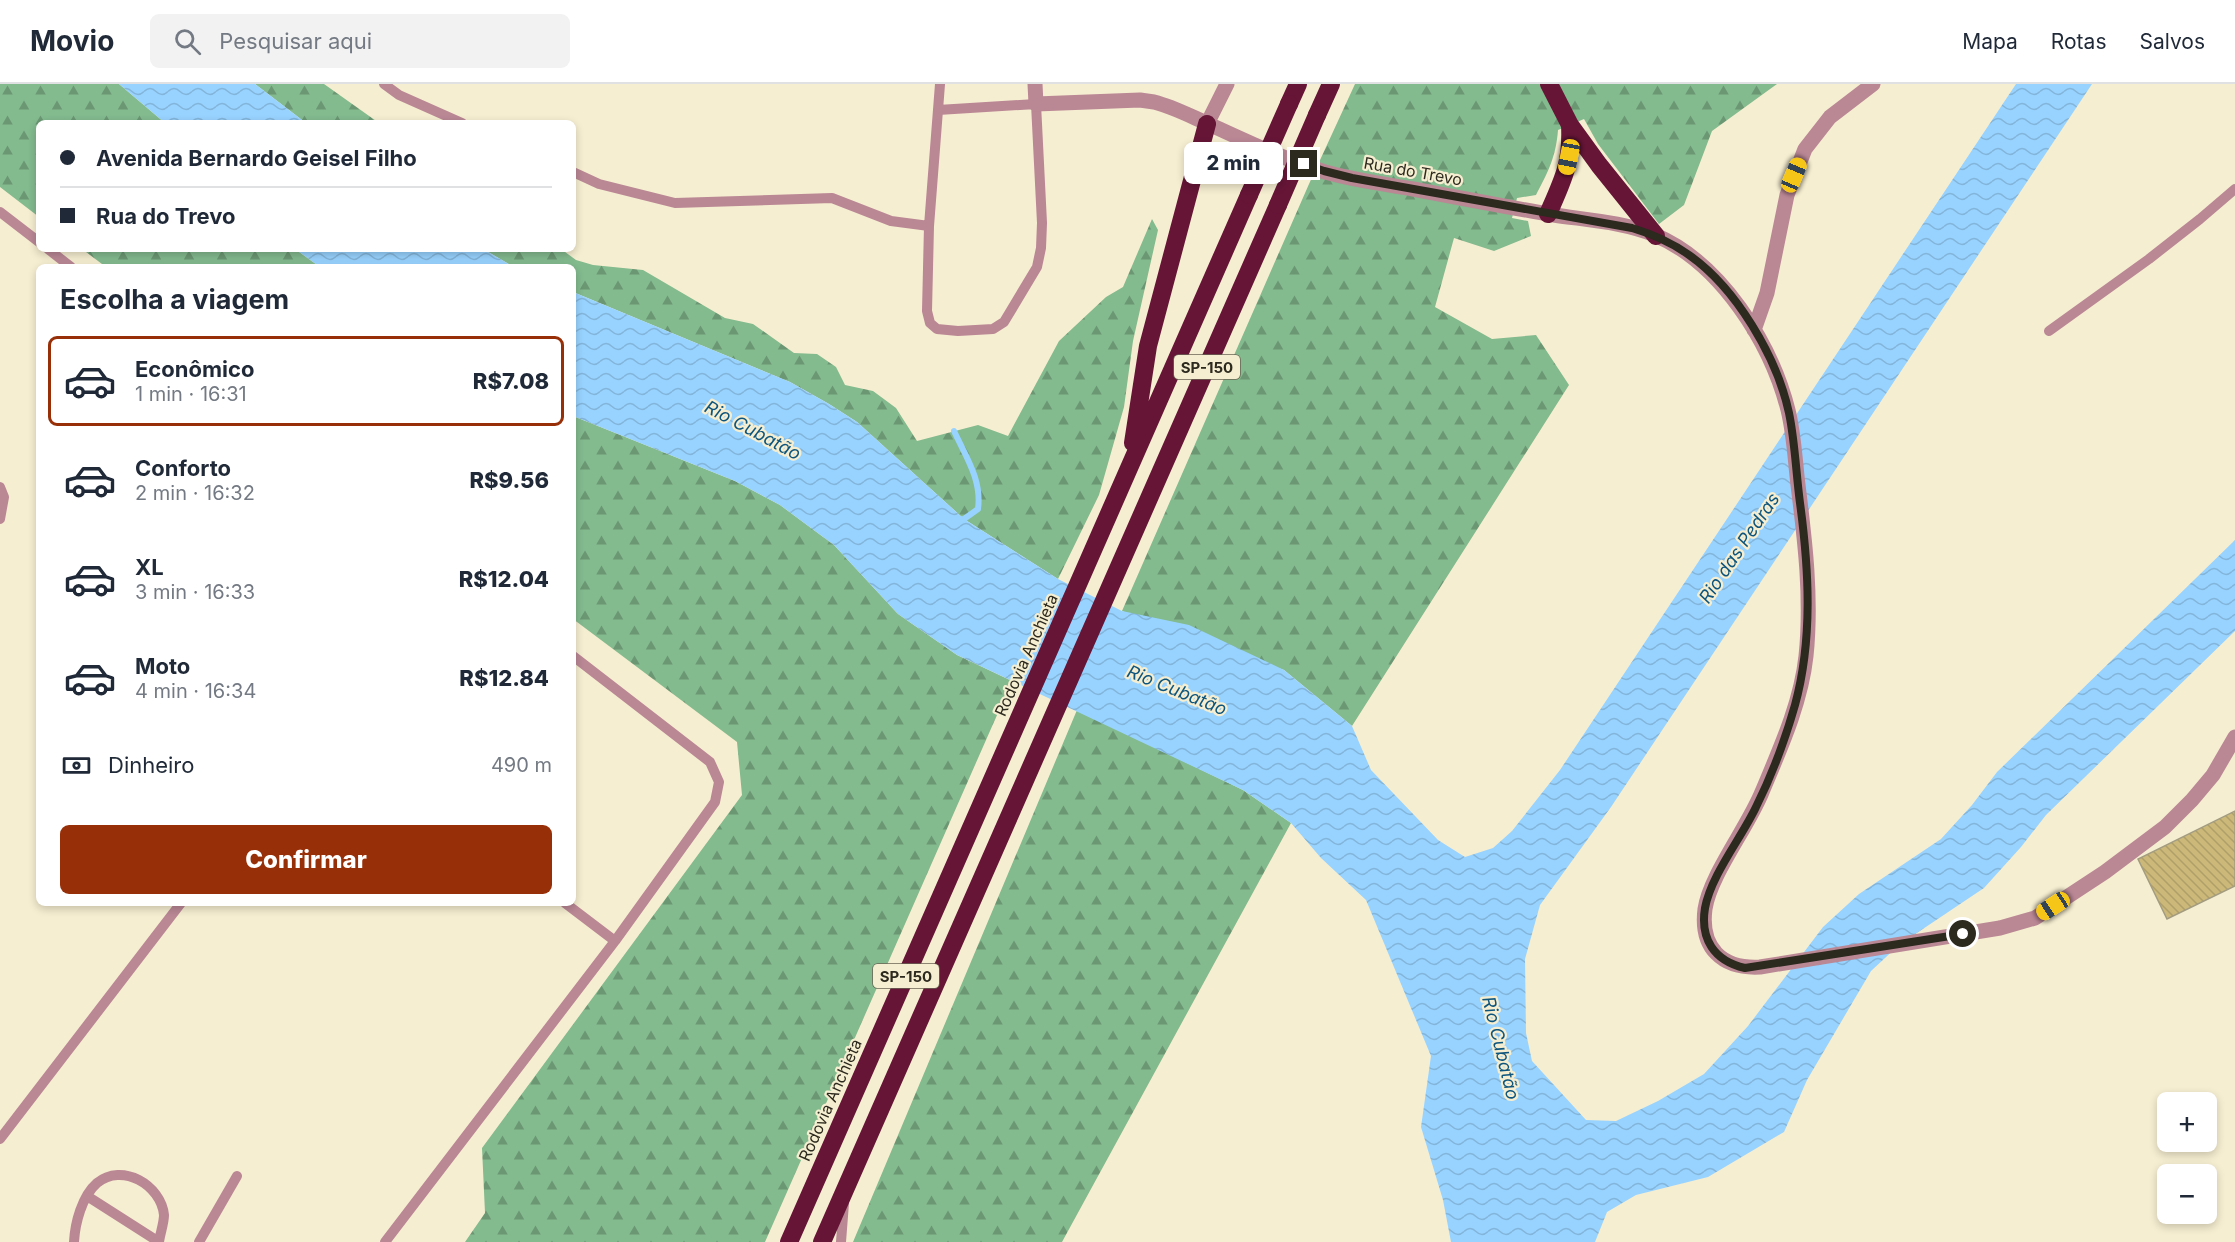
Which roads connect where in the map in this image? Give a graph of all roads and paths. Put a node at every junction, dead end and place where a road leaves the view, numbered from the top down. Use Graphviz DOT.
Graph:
graph roads {
  1 [pos="384,84"];
  2 [pos="940,84"];
  3 [pos="1035,84"];
  4 [pos="1227,84"];
  5 [pos="1298,84"];
  6 [pos="1330,84"];
  7 [pos="1549,84"];
  8 [pos="1873,84"];
  9 [pos="1036,104"];
  10 [pos="938,110"];
  11 [pos="455,120"];
  12 [pos="1207,123"];
  13 [pos="1570,125"];
  14 [pos="576,173"];
  15 [pos="2235,189"];
  16 [pos="0,212"];
  17 [pos="1548,214"];
  18 [pos="929,226"];
  19 [pos="1656,236"];
  20 [pos="36,240"];
  21 [pos="52,252"];
  22 [pos="67,264"];
  23 [pos="1754,330"];
  24 [pos="2049,331"];
  25 [pos="1129,469"];
  26 [pos="0,487"];
  27 [pos="0,519"];
  28 [pos="576,658"];
  29 [pos="2235,737"];
  30 [pos="179,906"];
  31 [pos="569,906"];
  32 [pos="615,940"];
  33 [pos="0,1139"];
  34 [pos="237,1176"];
  35 [pos="845,1191"];
  36 [pos="87,1196"];
  37 [pos="74,1242"];
  38 [pos="159,1242"];
  39 [pos="199,1242"];
  40 [pos="385,1242"];
  41 [pos="789,1242"];
  42 [pos="822,1242"];
  43 [pos="841,1242"];
  1 -- 11 [label="lane"];
  2 -- 10 [label="lane"];
  3 -- 9 [label="street"];
  4 -- 12 [label="street"];
  5 -- 25 [label="highway, Rodovia Anchieta / SP-150, bridge"];
  6 -- 35 [label="highway, SP-150, bridge"];
  7 -- 13 [label="highway"];
  8 -- 23 [label="street"];
  9 -- 10 [label="lane"];
  9 -- 12 [label="street, Rua do Trevo"];
  9 -- 18 [label="lane"];
  10 -- 18 [label="lane"];
  12 -- 17 [label="street, Rua do Trevo"];
  12 -- 25 [label="highway"];
  13 -- 17 [label="highway"];
  13 -- 19 [label="highway"];
  14 -- 18 [label="lane"];
  15 -- 24 [label="lane"];
  16 -- 20 [label="lane"];
  17 -- 19 [label="street, Rua do Trevo"];
  19 -- 23 [label="street, Rua do Trevo"];
  21 -- 22 [label="lane"];
  23 -- 29 [label="street, Rua do Trevo"];
  25 -- 41 [label="highway, Rodovia Anchieta / SP-150"];
  26 -- 27 [label="lane"];
  28 -- 32 [label="lane"];
  30 -- 33 [label="lane"];
  31 -- 32 [label="lane"];
  32 -- 40 [label="lane"];
  34 -- 39 [label="lane"];
  35 -- 42 [label="highway, SP-150"];
  35 -- 43 [label="lane"];
  36 -- 37 [label="lane"];
  36 -- 38 [label="lane"];
  36 -- 38 [label="lane"];
}
